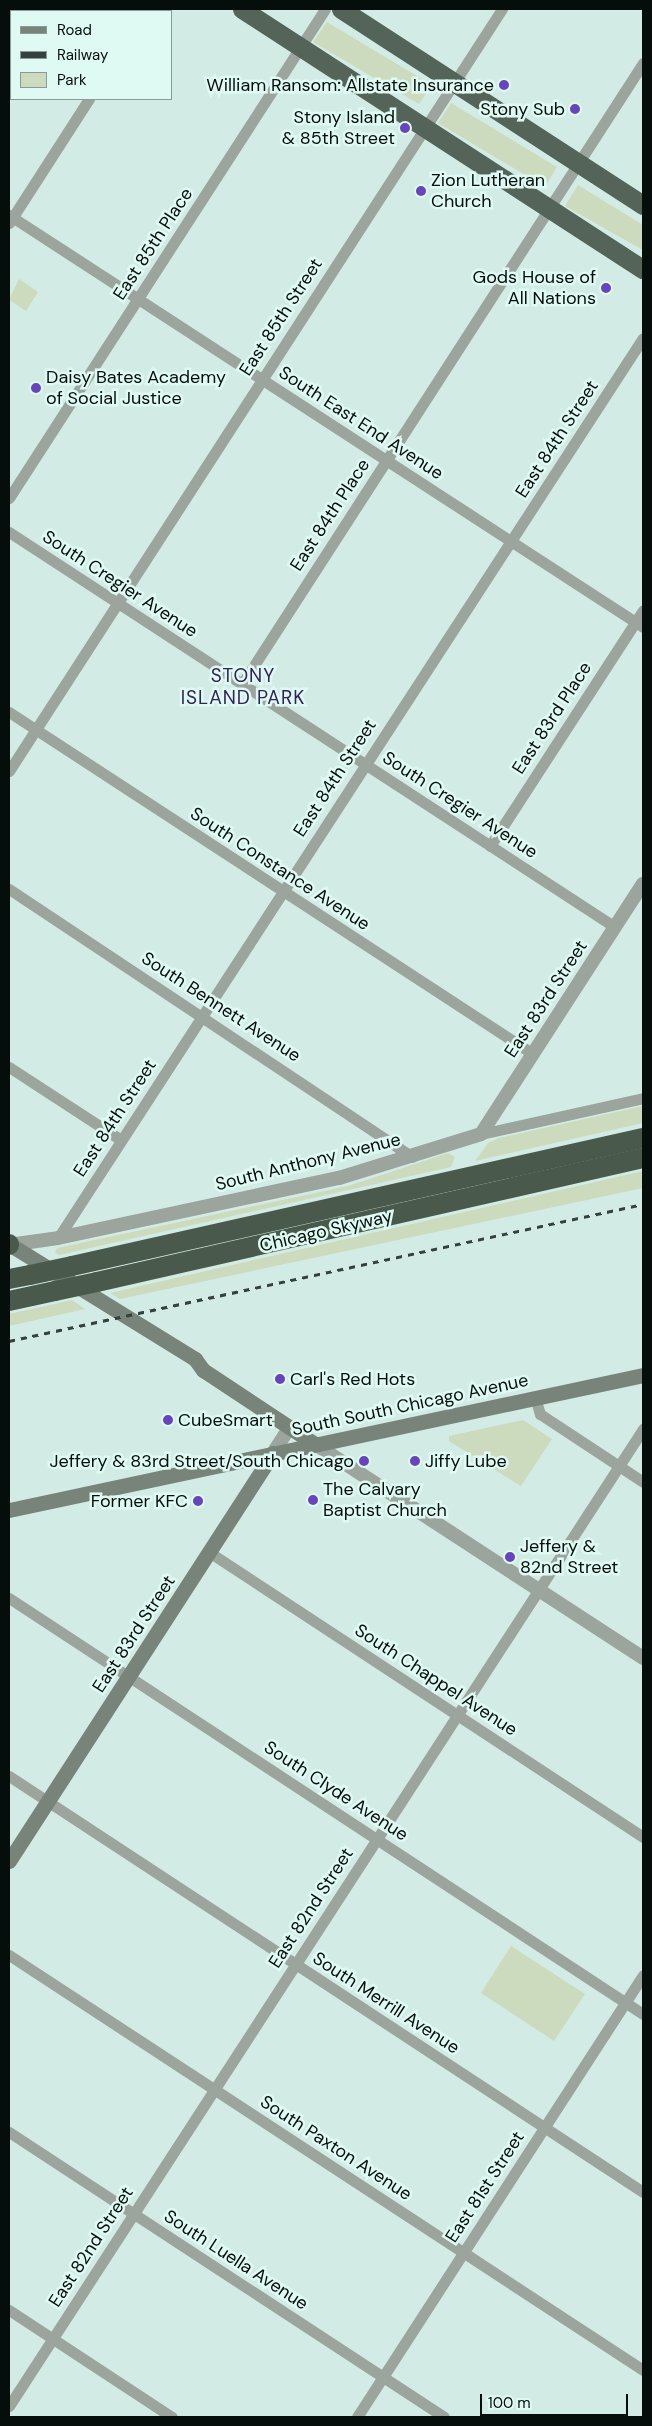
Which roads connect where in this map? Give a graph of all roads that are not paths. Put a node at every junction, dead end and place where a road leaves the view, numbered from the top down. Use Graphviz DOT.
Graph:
graph roads {
  1 [pos="242,9"];
  2 [pos="325,9"];
  3 [pos="341,9"];
  4 [pos="502,9"];
  5 [pos="301,47"];
  6 [pos="643,63"];
  7 [pos="454,83"];
  8 [pos="88,100"];
  9 [pos="424,127"];
  10 [pos="579,163"];
  11 [pos="643,205"];
  12 [pos="549,209"];
  13 [pos="10,219"];
  14 [pos="643,269"];
  15 [pos="138,299"];
  16 [pos="643,338"];
  17 [pos="261,379"];
  18 [pos="387,460"];
  19 [pos="9,498"];
  20 [pos="9,532"];
  21 [pos="511,542"];
  22 [pos="117,603"];
  23 [pos="643,610"];
  24 [pos="639,625"];
  25 [pos="242,684"];
  26 [pos="9,712"];
  27 [pos="36,729"];
  28 [pos="365,764"];
  29 [pos="9,771"];
  30 [pos="490,846"];
  31 [pos="643,884"];
  32 [pos="9,889"];
  33 [pos="282,892"];
  34 [pos="615,927"];
  35 [pos="202,1016"];
  36 [pos="533,1054"];
  37 [pos="9,1067"];
  38 [pos="643,1098"];
  39 [pos="481,1134"];
  40 [pos="643,1138"];
  41 [pos="121,1140"];
  42 [pos="412,1157"];
  43 [pos="643,1158"];
  44 [pos="58,1238"];
  45 [pos="9,1244"];
  46 [pos="9,1279"];
  47 [pos="95,1290"];
  48 [pos="9,1301"];
  49 [pos="643,1375"];
  50 [pos="535,1397"];
  51 [pos="290,1427"];
  52 [pos="643,1429"];
  53 [pos="315,1444"];
  54 [pos="273,1453"];
  55 [pos="619,1466"];
  56 [pos="643,1482"];
  57 [pos="9,1510"];
  58 [pos="209,1552"];
  59 [pos="538,1590"];
  60 [pos="9,1598"];
  61 [pos="643,1658"];
  62 [pos="128,1676"];
  63 [pos="458,1715"];
  64 [pos="9,1776"];
  65 [pos="47,1802"];
  66 [pos="643,1837"];
  67 [pos="377,1839"];
  68 [pos="9,1861"];
  69 [pos="9,1955"];
  70 [pos="295,1964"];
  71 [pos="643,1975"];
  72 [pos="626,2002"];
  73 [pos="643,2014"];
  74 [pos="214,2090"];
  75 [pos="544,2128"];
  76 [pos="9,2132"];
  77 [pos="643,2192"];
  78 [pos="134,2214"];
  79 [pos="464,2252"];
  80 [pos="9,2310"];
  81 [pos="52,2338"];
  82 [pos="643,2370"];
  83 [pos="383,2377"];
  84 [pos="9,2406"];
  85 [pos="172,2417"];
  86 [pos="357,2417"];
  87 [pos="444,2417"];
  1 -- 5 [label="highway"];
  2 -- 5 [label="street, East 85th Place"];
  3 -- 7 [label="highway"];
  4 -- 7 [label="street, East 85th Street"];
  5 -- 9 [label="highway"];
  5 -- 15 [label="street, East 85th Place"];
  6 -- 10 [label="street, East 84th Place"];
  7 -- 9 [label="street, East 85th Street"];
  7 -- 10 [label="highway"];
  8 -- 13 [label="street"];
  9 -- 12 [label="highway"];
  9 -- 17 [label="street, East 85th Street"];
  10 -- 11 [label="highway"];
  10 -- 12 [label="street, East 84th Place"];
  12 -- 14 [label="highway"];
  12 -- 18 [label="street, East 84th Place"];
  13 -- 15 [label="street, South East End Avenue"];
  15 -- 17 [label="street, South East End Avenue"];
  15 -- 19 [label="street, East 85th Place"];
  16 -- 21 [label="street, East 84th Street"];
  17 -- 18 [label="street, South East End Avenue"];
  17 -- 22 [label="street, East 85th Street"];
  18 -- 21 [label="street, South East End Avenue"];
  18 -- 25 [label="street, East 84th Place"];
  20 -- 22 [label="street, South Cregier Avenue"];
  21 -- 24 [label="street, South East End Avenue"];
  21 -- 28 [label="street, East 84th Street"];
  22 -- 25 [label="street, South Cregier Avenue"];
  22 -- 27 [label="street, East 85th Street"];
  23 -- 24 [label="street, East 83rd Place"];
  24 -- 30 [label="street, East 83rd Place"];
  25 -- 28 [label="street, South Cregier Avenue"];
  26 -- 27 [label="street, South Constance Avenue"];
  27 -- 29 [label="street, East 85th Street"];
  27 -- 33 [label="street, South Constance Avenue"];
  28 -- 30 [label="street, South Cregier Avenue"];
  28 -- 33 [label="street, East 84th Street"];
  30 -- 34 [label="street, South Cregier Avenue"];
  31 -- 34 [label="street, East 83rd Street"];
  32 -- 35 [label="street, South Bennett Avenue"];
  33 -- 35 [label="street, East 84th Street"];
  33 -- 36 [label="street, South Constance Avenue"];
  34 -- 36 [label="street, East 83rd Street"];
  35 -- 41 [label="street, East 84th Street"];
  35 -- 42 [label="street, South Bennett Avenue"];
  36 -- 39 [label="street, East 83rd Street"];
  37 -- 41 [label="street"];
  38 -- 39 [label="street, South Anthony Avenue"];
  39 -- 42 [label="street, South Anthony Avenue"];
  40 -- 46 [label="highway, Chicago Skyway, bridge"];
  41 -- 44 [label="street, East 84th Street"];
  42 -- 44 [label="street, South Anthony Avenue"];
  43 -- 47 [label="highway, Chicago Skyway"];
  44 -- 45 [label="street, South Anthony Avenue"];
  45 -- 47 [label="main road"];
  47 -- 48 [label="highway, Chicago Skyway, bridge"];
  47 -- 51 [label="main road"];
  49 -- 50 [label="main road, South South Chicago Avenue"];
  50 -- 53 [label="main road, South South Chicago Avenue"];
  50 -- 55 [label="street"];
  51 -- 53 [label="main road"];
  51 -- 54 [label="street, East 83rd Street"];
  52 -- 55 [label="street, East 82nd Street"];
  53 -- 54 [label="main road, South South Chicago Avenue"];
  53 -- 59 [label="street"];
  54 -- 57 [label="main road, South South Chicago Avenue"];
  54 -- 58 [label="main road, East 83rd Street"];
  55 -- 56 [label="street"];
  55 -- 59 [label="street, East 82nd Street"];
  58 -- 62 [label="main road, East 83rd Street"];
  58 -- 63 [label="street, South Chappel Avenue"];
  59 -- 61 [label="street"];
  59 -- 63 [label="street, East 82nd Street"];
  60 -- 62 [label="street, South Clyde Avenue"];
  62 -- 65 [label="main road, East 83rd Street"];
  62 -- 67 [label="street, South Clyde Avenue"];
  63 -- 66 [label="street, South Chappel Avenue"];
  63 -- 67 [label="street, East 82nd Street"];
  64 -- 65 [label="street, South Merrill Avenue"];
  65 -- 68 [label="main road, East 83rd Street"];
  65 -- 70 [label="street, South Merrill Avenue"];
  67 -- 70 [label="street, East 82nd Street"];
  67 -- 72 [label="street, South Clyde Avenue"];
  69 -- 74 [label="street, South Paxton Avenue"];
  70 -- 74 [label="street, East 82nd Street"];
  70 -- 75 [label="street, South Merrill Avenue"];
  71 -- 72 [label="street, East 81st Street"];
  72 -- 73 [label="street, South Clyde Avenue"];
  72 -- 75 [label="street, East 81st Street"];
  74 -- 78 [label="street, East 82nd Street"];
  74 -- 79 [label="street, South Paxton Avenue"];
  75 -- 77 [label="street, South Merrill Avenue"];
  75 -- 79 [label="street, East 81st Street"];
  76 -- 78 [label="street, South Luella Avenue"];
  78 -- 81 [label="street, East 82nd Street"];
  78 -- 83 [label="street, South Luella Avenue"];
  79 -- 82 [label="street, South Paxton Avenue"];
  79 -- 83 [label="street, East 81st Street"];
  80 -- 81 [label="street"];
  81 -- 84 [label="street, East 82nd Street"];
  81 -- 85 [label="street"];
  83 -- 86 [label="street, East 81st Street"];
  83 -- 87 [label="street, South Luella Avenue"];
}
